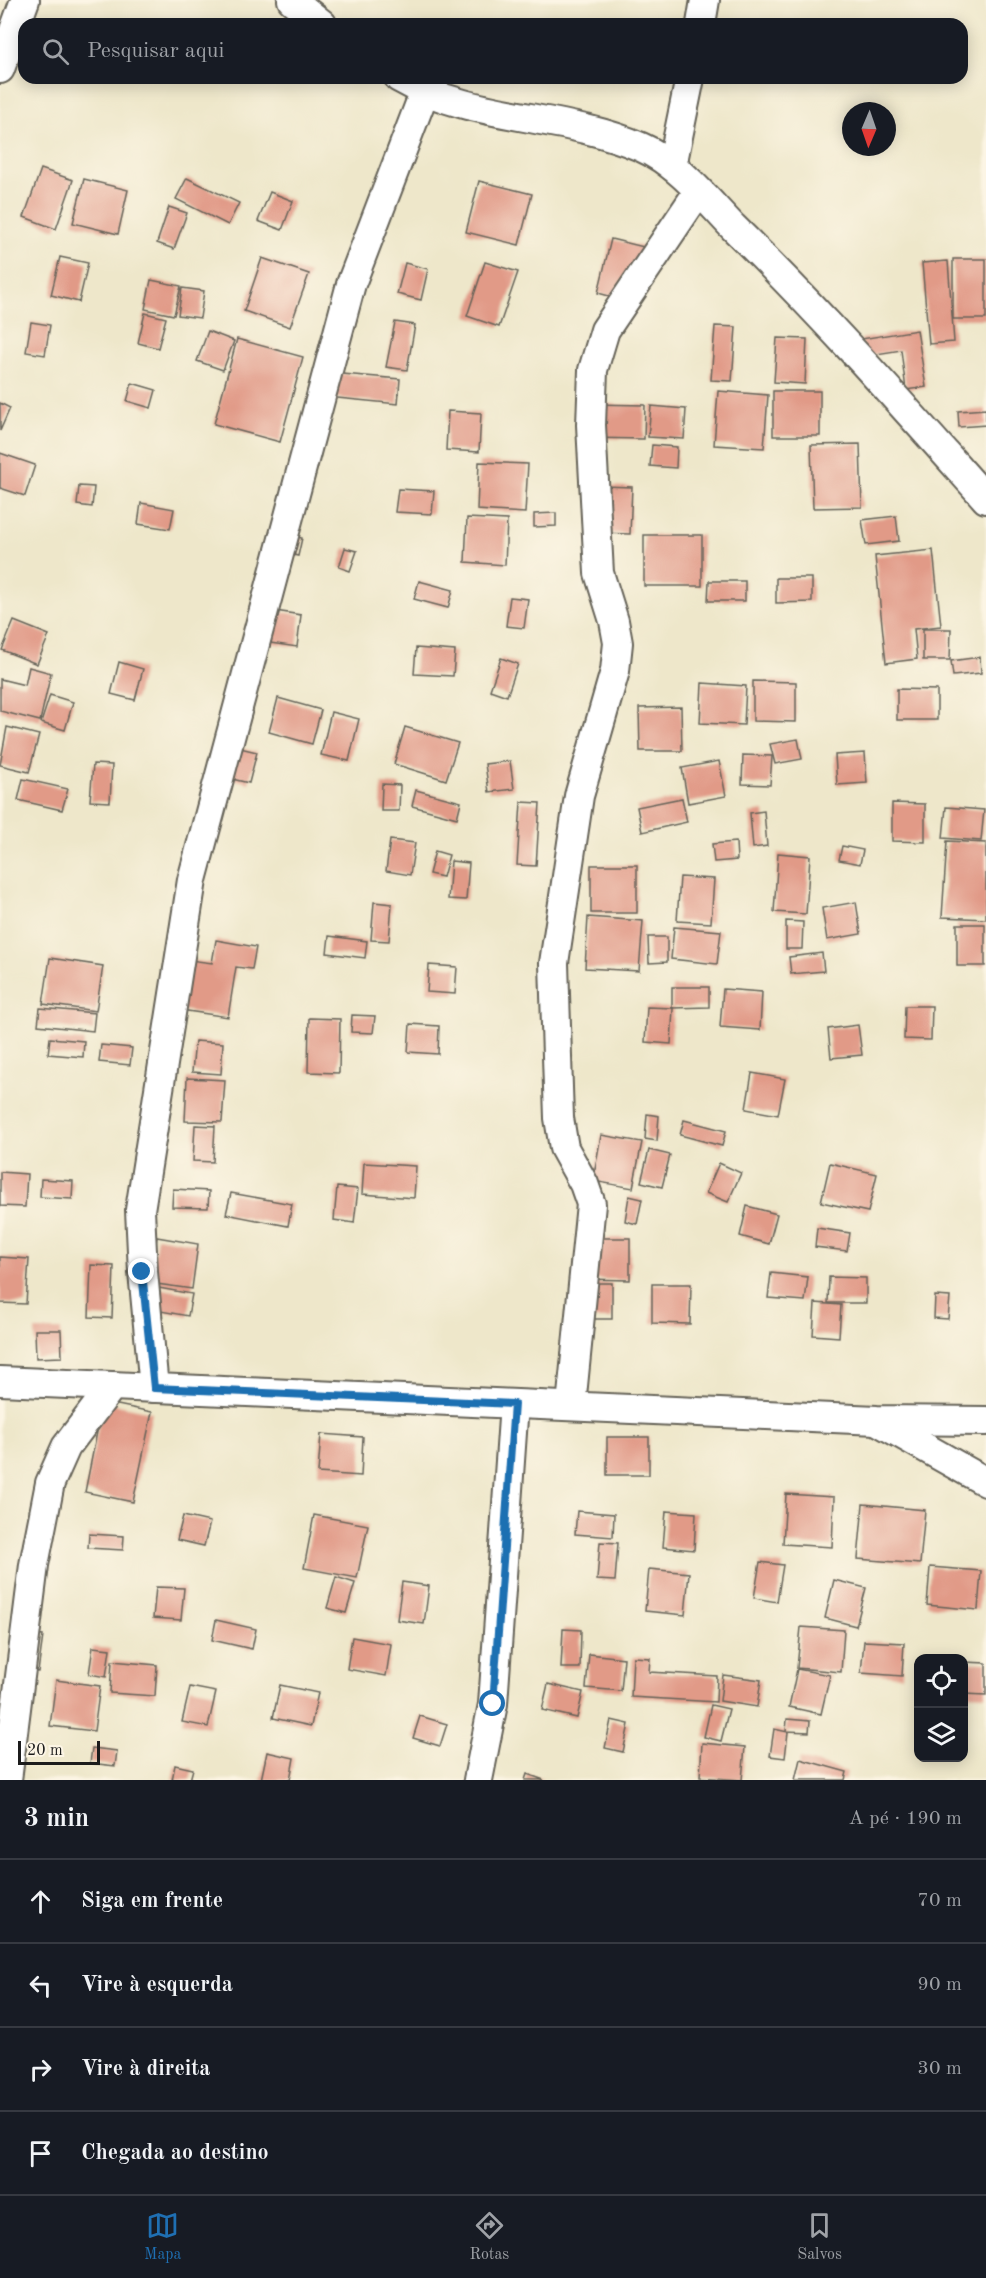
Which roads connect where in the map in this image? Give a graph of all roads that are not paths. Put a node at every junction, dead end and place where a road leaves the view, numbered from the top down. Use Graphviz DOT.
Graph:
graph roads {
  1 [pos="25,0"];
  2 [pos="292,0"];
  3 [pos="705,0"];
  4 [pos="18,18"];
  5 [pos="314,18"];
  6 [pos="702,18"];
  7 [pos="18,19"];
  8 [pos="0,69"];
  9 [pos="409,84"];
  10 [pos="689,84"];
  11 [pos="424,93"];
  12 [pos="672,166"];
  13 [pos="699,192"];
  14 [pos="986,499"];
  15 [pos="0,1381"];
  16 [pos="112,1386"];
  17 [pos="154,1388"];
  18 [pos="514,1404"];
  19 [pos="571,1406"];
  20 [pos="877,1420"];
  21 [pos="986,1421"];
  22 [pos="986,1482"];
  23 [pos="7,1780"];
  24 [pos="478,1780"];
  1 -- 4 [label="street"];
  2 -- 5 [label="street"];
  3 -- 6 [label="street"];
  7 -- 8 [label="street"];
  9 -- 11 [label="street"];
  10 -- 12 [label="street"];
  11 -- 12 [label="street"];
  11 -- 17 [label="street"];
  12 -- 13 [label="street"];
  13 -- 14 [label="street"];
  13 -- 19 [label="street"];
  15 -- 16 [label="street"];
  16 -- 17 [label="street"];
  16 -- 23 [label="street"];
  17 -- 18 [label="street"];
  18 -- 19 [label="street"];
  18 -- 24 [label="street"];
  19 -- 20 [label="street"];
  20 -- 21 [label="street"];
  20 -- 22 [label="street"];
}
